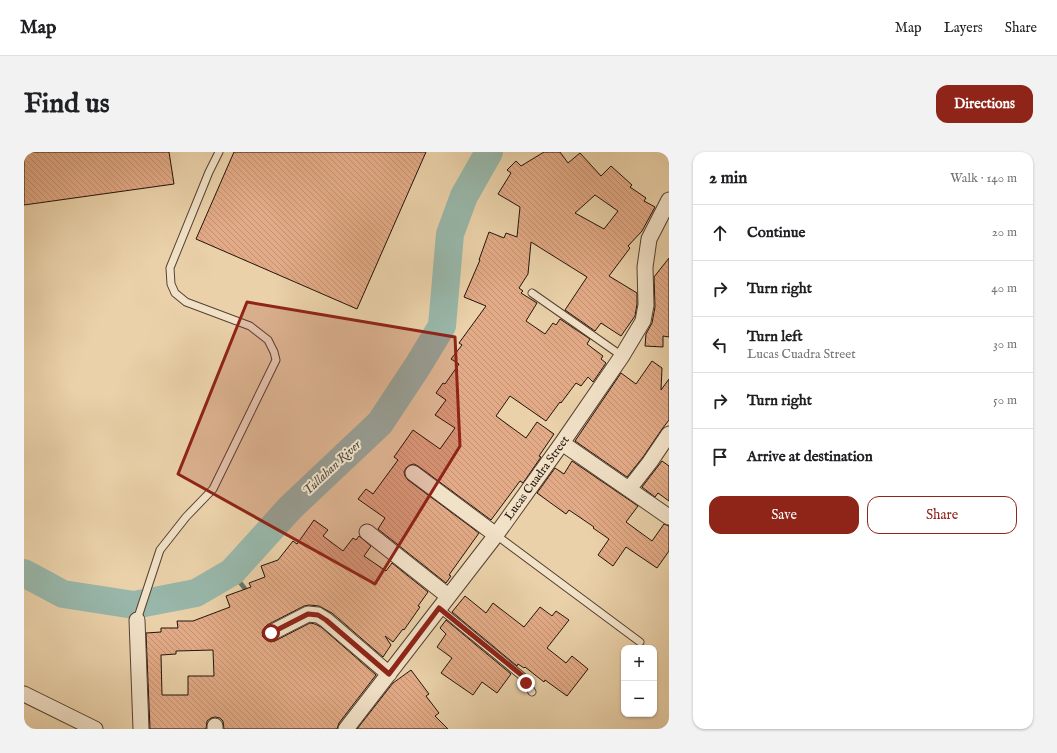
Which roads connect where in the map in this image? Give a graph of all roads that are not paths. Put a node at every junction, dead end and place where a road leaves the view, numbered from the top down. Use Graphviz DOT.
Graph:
graph roads {
  1 [pos="219,152"];
  2 [pos="669,200"];
  3 [pos="532,293"];
  4 [pos="622,356"];
  5 [pos="669,434"];
  6 [pos="562,443"];
  7 [pos="413,473"];
  8 [pos="629,489"];
  9 [pos="669,517"];
  10 [pos="367,532"];
  11 [pos="496,535"];
  12 [pos="448,596"];
  13 [pos="439,608"];
  14 [pos="137,620"];
  15 [pos="271,633"];
  16 [pos="640,642"];
  17 [pos="389,674"];
  18 [pos="532,692"];
  19 [pos="24,694"];
  20 [pos="95,729"];
  21 [pos="141,729"];
  22 [pos="346,729"];
  1 -- 14 [label="lane"];
  2 -- 4 [label="street, Lucas Cuadra Street"];
  3 -- 4 [label="lane"];
  4 -- 6 [label="street, Lucas Cuadra Street"];
  5 -- 8 [label="street"];
  6 -- 8 [label="street"];
  6 -- 11 [label="street, Lucas Cuadra Street"];
  7 -- 11 [label="street"];
  8 -- 9 [label="street"];
  10 -- 12 [label="street"];
  11 -- 12 [label="street, Lucas Cuadra Street"];
  11 -- 16 [label="lane"];
  12 -- 13 [label="street, Lucas Cuadra Street"];
  13 -- 17 [label="street, Lucas Cuadra Street"];
  13 -- 18 [label="lane"];
  14 -- 21 [label="street"];
  15 -- 17 [label="street"];
  17 -- 22 [label="street, Lucas Cuadra Street"];
  19 -- 20 [label="street"];
}
